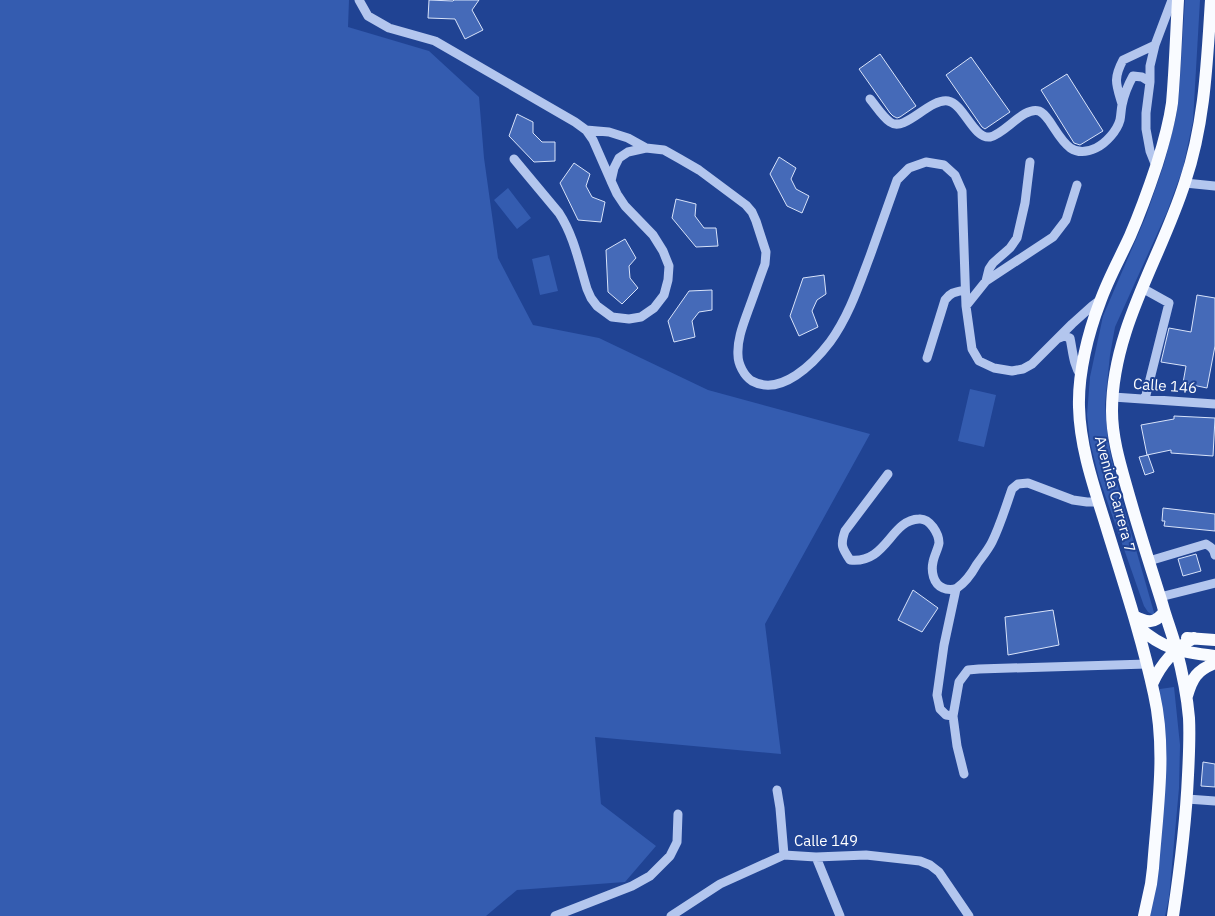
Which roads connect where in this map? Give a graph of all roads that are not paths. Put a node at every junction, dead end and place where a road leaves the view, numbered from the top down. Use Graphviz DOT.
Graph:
graph roads {
  1 [pos="359,0"];
  2 [pos="1172,0"];
  3 [pos="1178,0"];
  4 [pos="1211,0"];
  5 [pos="1212,38"];
  6 [pos="1155,45"];
  7 [pos="1150,82"];
  8 [pos="870,98"];
  9 [pos="1122,104"];
  10 [pos="586,130"];
  11 [pos="646,148"];
  12 [pos="514,159"];
  13 [pos="1030,162"];
  14 [pos="1156,166"];
  15 [pos="611,181"];
  16 [pos="1185,183"];
  17 [pos="1076,185"];
  18 [pos="1215,186"];
  19 [pos="986,281"];
  20 [pos="1142,288"];
  21 [pos="965,290"];
  22 [pos="1100,300"];
  23 [pos="966,306"];
  24 [pos="1059,338"];
  25 [pos="927,358"];
  26 [pos="1081,376"];
  27 [pos="1113,396"];
  28 [pos="1145,399"];
  29 [pos="1215,404"];
  30 [pos="888,474"];
  31 [pos="1099,502"];
  32 [pos="1215,555"];
  33 [pos="1149,561"];
  34 [pos="1215,583"];
  35 [pos="956,589"];
  36 [pos="1160,597"];
  37 [pos="1164,612"];
  38 [pos="1136,621"];
  39 [pos="1171,632"];
  40 [pos="1194,638"];
  41 [pos="1215,640"];
  42 [pos="1176,650"];
  43 [pos="1215,656"];
  44 [pos="1215,663"];
  45 [pos="1147,664"];
  46 [pos="1152,684"];
  47 [pos="1186,698"];
  48 [pos="953,716"];
  49 [pos="964,774"];
  50 [pos="777,790"];
  51 [pos="1187,799"];
  52 [pos="1215,802"];
  53 [pos="678,814"];
  54 [pos="784,855"];
  55 [pos="816,856"];
  56 [pos="555,916"];
  57 [pos="671,916"];
  58 [pos="840,916"];
  59 [pos="970,916"];
  60 [pos="1144,916"];
  61 [pos="1173,916"];
  1 -- 10 [label="street"];
  2 -- 6 [label="street"];
  3 -- 14 [label="main road, Avenida Carrera 7"];
  4 -- 5 [label="main road, Avenida Carrera 7"];
  5 -- 16 [label="main road, Avenida Carrera 7"];
  6 -- 7 [label="street"];
  6 -- 9 [label="street"];
  7 -- 9 [label="street"];
  7 -- 14 [label="street"];
  8 -- 9 [label="street"];
  10 -- 11 [label="street"];
  10 -- 15 [label="street"];
  11 -- 15 [label="street"];
  11 -- 21 [label="street"];
  12 -- 15 [label="street"];
  13 -- 19 [label="street"];
  14 -- 22 [label="main road, Avenida Carrera 7"];
  16 -- 18 [label="street"];
  16 -- 20 [label="main road, Avenida Carrera 7"];
  17 -- 19 [label="street"];
  19 -- 23 [label="street"];
  20 -- 27 [label="main road, Avenida Carrera 7"];
  20 -- 28 [label="street"];
  21 -- 23 [label="street"];
  21 -- 25 [label="street"];
  22 -- 24 [label="street"];
  22 -- 26 [label="main road, Avenida Carrera 7"];
  23 -- 24 [label="street"];
  24 -- 26 [label="street"];
  26 -- 31 [label="main road, Avenida Carrera 7"];
  27 -- 28 [label="street, Calle 146"];
  27 -- 33 [label="main road, Avenida Carrera 7"];
  28 -- 29 [label="street, Calle 146"];
  30 -- 35 [label="street"];
  31 -- 35 [label="street"];
  31 -- 38 [label="main road, Avenida Carrera 7"];
  32 -- 33 [label="street"];
  33 -- 36 [label="main road, Avenida Carrera 7"];
  34 -- 36 [label="street"];
  35 -- 48 [label="street"];
  36 -- 37 [label="main road, Avenida Carrera 7"];
  37 -- 38 [label="main road"];
  37 -- 39 [label="main road, Avenida Carrera 7"];
  38 -- 42 [label="main road"];
  38 -- 45 [label="main road, Avenida Carrera 7"];
  39 -- 40 [label="main road"];
  39 -- 42 [label="main road, Avenida Carrera 7"];
  40 -- 41 [label="main road"];
  40 -- 42 [label="main road"];
  42 -- 43 [label="main road"];
  42 -- 46 [label="main road"];
  42 -- 47 [label="main road, Avenida Carrera 7"];
  44 -- 47 [label="main road"];
  45 -- 46 [label="main road, Avenida Carrera 7"];
  45 -- 48 [label="street"];
  46 -- 60 [label="main road, Avenida Carrera 7"];
  47 -- 51 [label="main road, Avenida Carrera 7"];
  48 -- 49 [label="street"];
  50 -- 54 [label="street"];
  51 -- 52 [label="street"];
  51 -- 61 [label="main road, Avenida Carrera 7"];
  53 -- 56 [label="street"];
  54 -- 55 [label="street, Calle 149"];
  54 -- 57 [label="street, Calle 149"];
  55 -- 58 [label="street"];
  55 -- 59 [label="street, Calle 149"];
}
